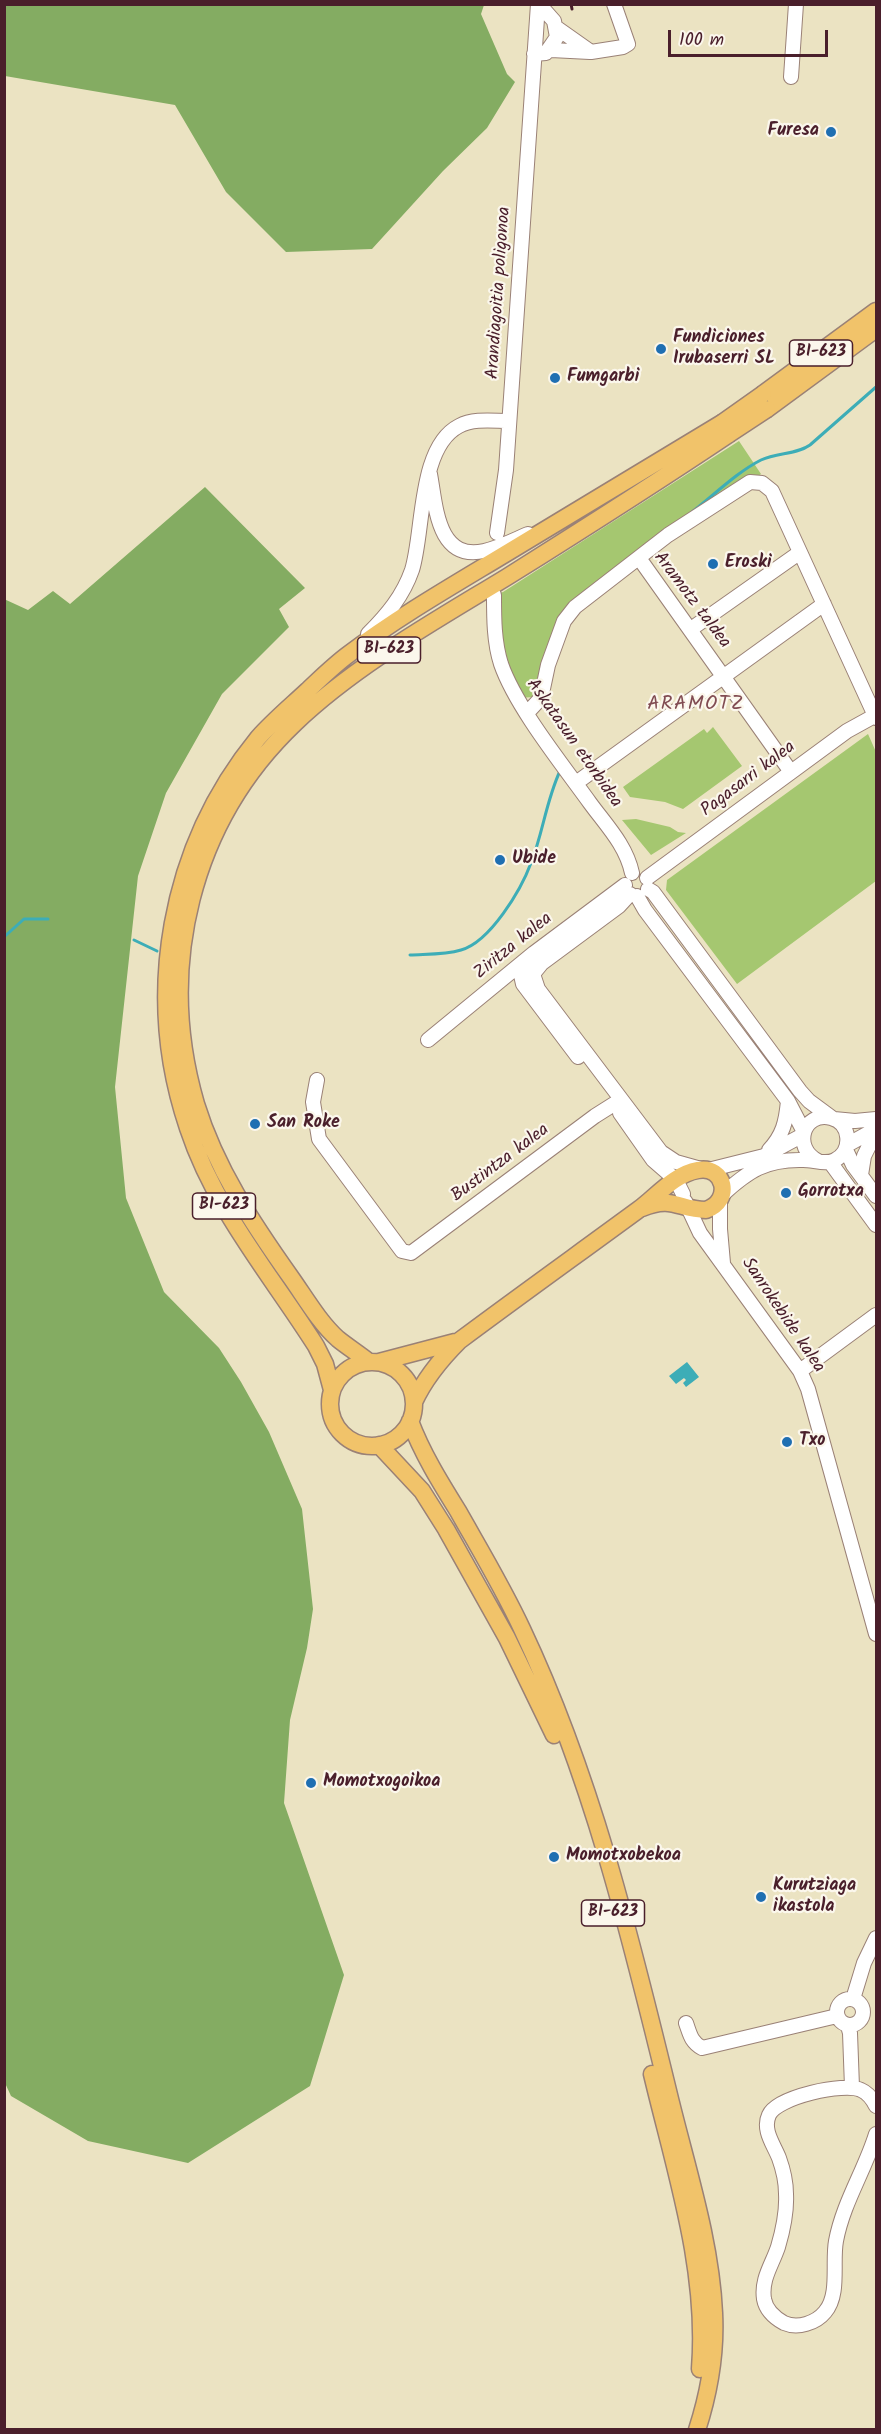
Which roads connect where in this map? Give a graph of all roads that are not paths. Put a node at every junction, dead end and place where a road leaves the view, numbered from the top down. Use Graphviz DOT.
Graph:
graph roads {
  1 [pos="539,4"];
  2 [pos="614,4"];
  3 [pos="796,4"];
  4 [pos="557,28"];
  5 [pos="550,50"];
  6 [pos="591,52"];
  7 [pos="534,54"];
  8 [pos="791,77"];
  9 [pos="876,311"];
  10 [pos="876,329"];
  11 [pos="765,402"];
  12 [pos="509,421"];
  13 [pos="725,428"];
  14 [pos="430,474"];
  15 [pos="561,521"];
  16 [pos="497,533"];
  17 [pos="799,553"];
  18 [pos="639,558"];
  19 [pos="494,595"];
  20 [pos="824,604"];
  21 [pos="691,629"];
  22 [pos="346,656"];
  23 [pos="724,676"];
  24 [pos="527,713"];
  25 [pos="876,716"];
  26 [pos="792,772"];
  27 [pos="576,783"];
  28 [pos="637,886"];
  29 [pos="532,963"];
  30 [pos="174,970"];
  31 [pos="428,1040"];
  32 [pos="318,1080"];
  33 [pos="788,1101"];
  34 [pos="614,1104"];
  35 [pos="833,1118"];
  36 [pos="876,1119"];
  37 [pos="876,1131"];
  38 [pos="804,1133"];
  39 [pos="846,1148"];
  40 [pos="764,1156"];
  41 [pos="653,1160"];
  42 [pos="824,1161"];
  43 [pos="861,1175"];
  44 [pos="690,1187"];
  45 [pos="876,1196"];
  46 [pos="721,1197"];
  47 [pos="647,1202"];
  48 [pos="876,1225"];
  49 [pos="723,1263"];
  50 [pos="876,1315"];
  51 [pos="459,1341"];
  52 [pos="374,1362"];
  53 [pos="800,1371"];
  54 [pos="332,1390"];
  55 [pos="414,1402"];
  56 [pos="410,1421"];
  57 [pos="379,1445"];
  58 [pos="873,1612"];
  59 [pos="876,1634"];
  60 [pos="876,1938"];
  61 [pos="853,1999"];
  62 [pos="870,2015"];
  63 [pos="837,2016"];
  64 [pos="686,2023"];
  65 [pos="848,2026"];
  66 [pos="852,2087"];
  67 [pos="876,2106"];
  68 [pos="876,2134"];
  69 [pos="872,2158"];
  70 [pos="686,2430"];
  71 [pos="698,2430"];
  1 -- 4 [label="street"];
  1 -- 7 [label="street, Arandiagoitia poligonoa"];
  2 -- 6 [label="street"];
  3 -- 8 [label="street"];
  4 -- 5 [label="street"];
  4 -- 6 [label="street"];
  5 -- 6 [label="street"];
  5 -- 7 [label="street"];
  7 -- 12 [label="street, Arandiagoitia poligonoa"];
  9 -- 11 [label="main road, BI-623"];
  10 -- 11 [label="main road, BI-623"];
  11 -- 13 [label="main road, BI-623, bridge"];
  12 -- 14 [label="street"];
  12 -- 16 [label="street, Arandiagoitia poligonoa"];
  13 -- 15 [label="main road, BI-623"];
  13 -- 30 [label="main road, BI-623"];
  14 -- 15 [label="street"];
  14 -- 22 [label="street"];
  15 -- 22 [label="main road, BI-623"];
  17 -- 18 [label="street"];
  17 -- 20 [label="street"];
  17 -- 21 [label="street"];
  18 -- 21 [label="street, Aramotz taldea"];
  18 -- 24 [label="street, Aramotz taldea"];
  19 -- 24 [label="street, Askatasun etorbidea"];
  20 -- 23 [label="street"];
  20 -- 25 [label="street"];
  21 -- 23 [label="street, Aramotz taldea"];
  22 -- 30 [label="main road, BI-623"];
  23 -- 26 [label="street"];
  23 -- 27 [label="street, Aramotz taldea"];
  24 -- 27 [label="street, Askatasun etorbidea"];
  25 -- 26 [label="street, Pagasarri kalea"];
  26 -- 28 [label="street, Pagasarri kalea"];
  27 -- 28 [label="street, Askatasun etorbidea"];
  28 -- 29 [label="street, Ziritza kalea"];
  28 -- 33 [label="street, Askatasun etorbidea"];
  28 -- 35 [label="street, Askatasun etorbidea"];
  29 -- 31 [label="street, Ziritza kalea"];
  29 -- 34 [label="street"];
  29 -- 44 [label="street"];
  30 -- 52 [label="main road, BI-623"];
  30 -- 54 [label="main road, BI-623"];
  32 -- 34 [label="street, Bustintza kalea"];
  33 -- 38 [label="street, Askatasun etorbidea"];
  33 -- 40 [label="street"];
  34 -- 41 [label="street"];
  35 -- 36 [label="street"];
  35 -- 38 [label="street"];
  35 -- 39 [label="street"];
  37 -- 39 [label="street"];
  37 -- 43 [label="street"];
  38 -- 40 [label="street"];
  38 -- 42 [label="street"];
  39 -- 42 [label="street"];
  39 -- 43 [label="street"];
  40 -- 44 [label="street"];
  41 -- 44 [label="street"];
  41 -- 47 [label="street"];
  42 -- 46 [label="street"];
  42 -- 48 [label="street"];
  43 -- 45 [label="street"];
  44 -- 46 [label="main road"];
  44 -- 46 [label="main road"];
  44 -- 47 [label="main road"];
  44 -- 47 [label="main road"];
  44 -- 49 [label="street, Sanrokebide kalea"];
  46 -- 49 [label="street"];
  47 -- 51 [label="main road"];
  49 -- 53 [label="street, Sanrokebide kalea"];
  50 -- 53 [label="street"];
  51 -- 52 [label="main road"];
  51 -- 55 [label="main road"];
  52 -- 54 [label="main road"];
  52 -- 55 [label="main road, BI-623"];
  53 -- 58 [label="street, Sanrokebide kalea"];
  54 -- 57 [label="main road, BI-623"];
  55 -- 56 [label="main road"];
  56 -- 57 [label="main road"];
  56 -- 71 [label="main road, BI-623"];
  57 -- 70 [label="main road, BI-623"];
  58 -- 59 [label="street, Sanrokebide kalea"];
  60 -- 61 [label="street"];
  61 -- 62 [label="street"];
  61 -- 63 [label="street"];
  62 -- 65 [label="street"];
  63 -- 64 [label="street"];
  63 -- 65 [label="street"];
  65 -- 66 [label="street"];
  66 -- 67 [label="street"];
  66 -- 69 [label="street"];
  68 -- 69 [label="street"];
}
